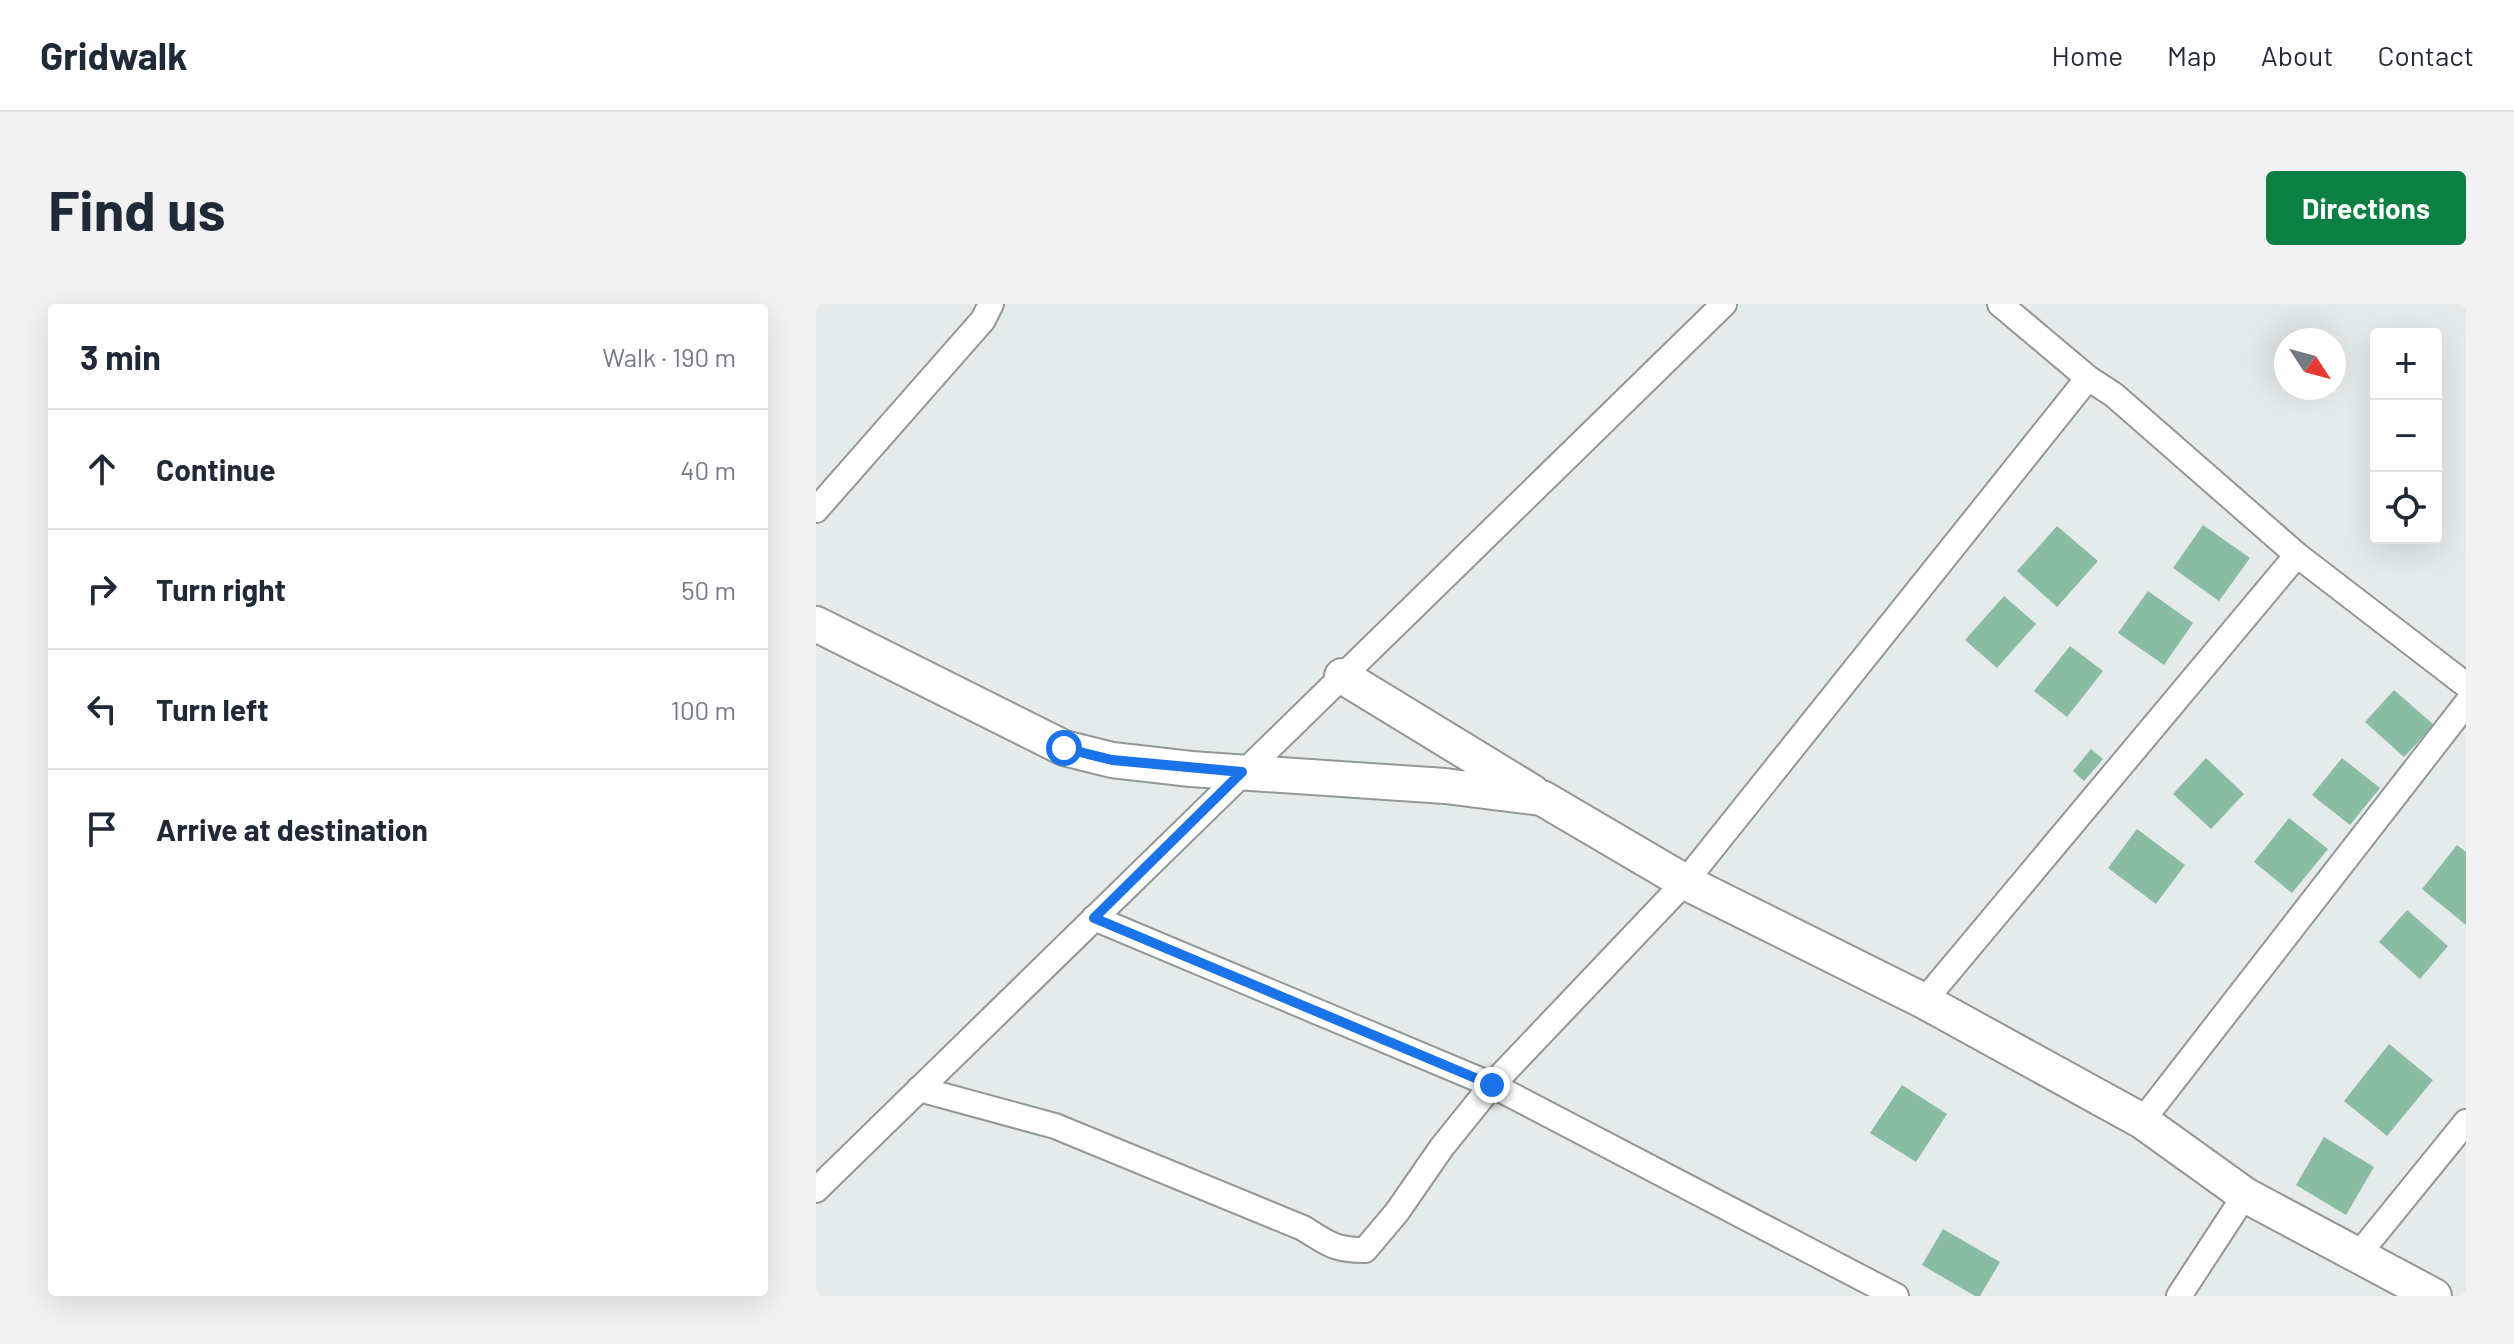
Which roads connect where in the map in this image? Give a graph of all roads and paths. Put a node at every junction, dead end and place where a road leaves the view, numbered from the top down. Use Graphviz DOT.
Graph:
graph roads {
  1 [pos="991,304"];
  2 [pos="1724,304"];
  3 [pos="2000,304"];
  4 [pos="2088,378"];
  5 [pos="816,510"];
  6 [pos="2297,555"];
  7 [pos="816,624"];
  8 [pos="1342,676"];
  9 [pos="2466,685"];
  10 [pos="2466,704"];
  11 [pos="1242,772"];
  12 [pos="1542,798"];
  13 [pos="1685,882"];
  14 [pos="1094,918"];
  15 [pos="1924,1001"];
  16 [pos="1492,1085"];
  17 [pos="919,1089"];
  18 [pos="2142,1121"];
  19 [pos="2466,1122"];
  20 [pos="816,1190"];
  21 [pos="2245,1195"];
  22 [pos="2358,1255"];
  23 [pos="1896,1296"];
  24 [pos="2179,1296"];
  25 [pos="2434,1296"];
  1 -- 5 [label="street"];
  2 -- 8 [label="street"];
  3 -- 4 [label="street"];
  4 -- 6 [label="street"];
  4 -- 13 [label="street"];
  6 -- 9 [label="street"];
  6 -- 15 [label="street"];
  7 -- 11 [label="street"];
  8 -- 11 [label="street"];
  8 -- 12 [label="street"];
  10 -- 18 [label="street"];
  11 -- 12 [label="street"];
  11 -- 14 [label="street"];
  12 -- 13 [label="street"];
  13 -- 15 [label="street"];
  13 -- 16 [label="street"];
  14 -- 16 [label="street"];
  14 -- 17 [label="street"];
  15 -- 18 [label="street"];
  16 -- 17 [label="street"];
  16 -- 23 [label="street"];
  17 -- 20 [label="street"];
  18 -- 21 [label="street"];
  19 -- 22 [label="street"];
  21 -- 22 [label="street"];
  21 -- 24 [label="street"];
  22 -- 25 [label="street"];
}
